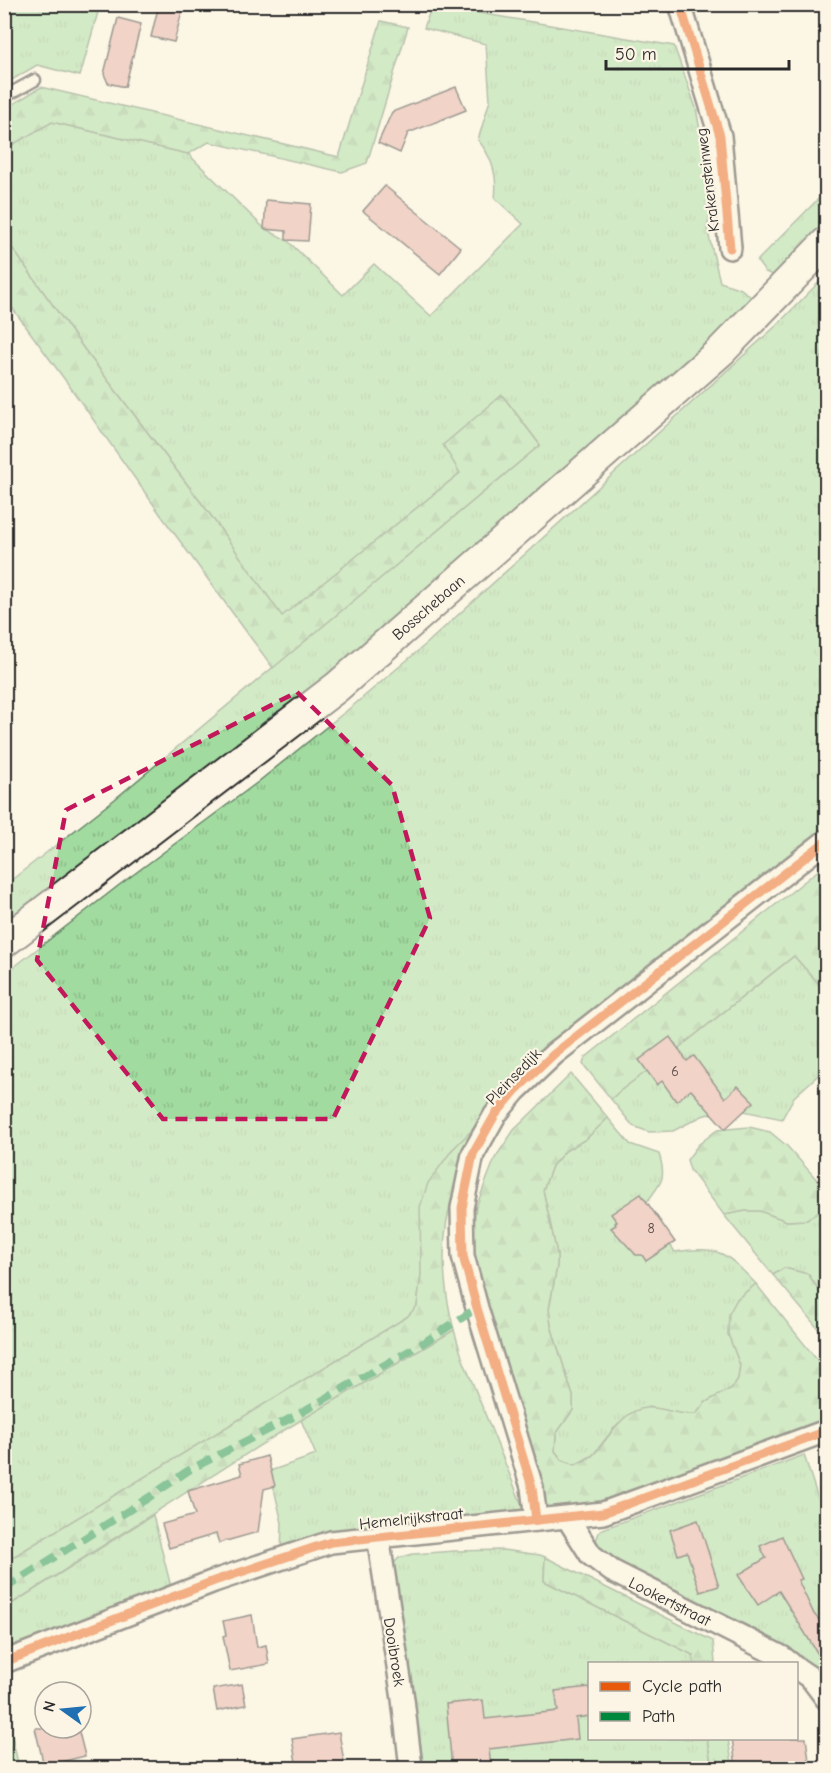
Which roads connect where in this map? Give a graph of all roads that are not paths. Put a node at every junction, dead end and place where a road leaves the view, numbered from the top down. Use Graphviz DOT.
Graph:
graph roads {
  1 [pos="680,4"];
  2 [pos="35,80"];
  3 [pos="4,98"];
  4 [pos="826,243"];
  5 [pos="730,248"];
  6 [pos="826,841"];
  7 [pos="4,942"];
  8 [pos="826,1431"];
  9 [pos="567,1517"];
  10 [pos="536,1520"];
  11 [pos="378,1536"];
  12 [pos="4,1662"];
  13 [pos="789,1662"];
  14 [pos="798,1669"];
  15 [pos="826,1698"];
  16 [pos="411,1768"];
  1 -- 5 [label="street, Krakensteinweg"];
  2 -- 3 [label="lane"];
  4 -- 7 [label="main road, Bosschebaan"];
  6 -- 10 [label="street, Pleinsedijk"];
  8 -- 9 [label="street, Hemelrijkstraat"];
  9 -- 10 [label="street, Hemelrijkstraat"];
  9 -- 13 [label="street, Lookertstraat"];
  10 -- 11 [label="street, Hemelrijkstraat"];
  11 -- 12 [label="street, Hemelrijkstraat"];
  11 -- 16 [label="street, Dooibroek"];
  14 -- 15 [label="street"];
}
